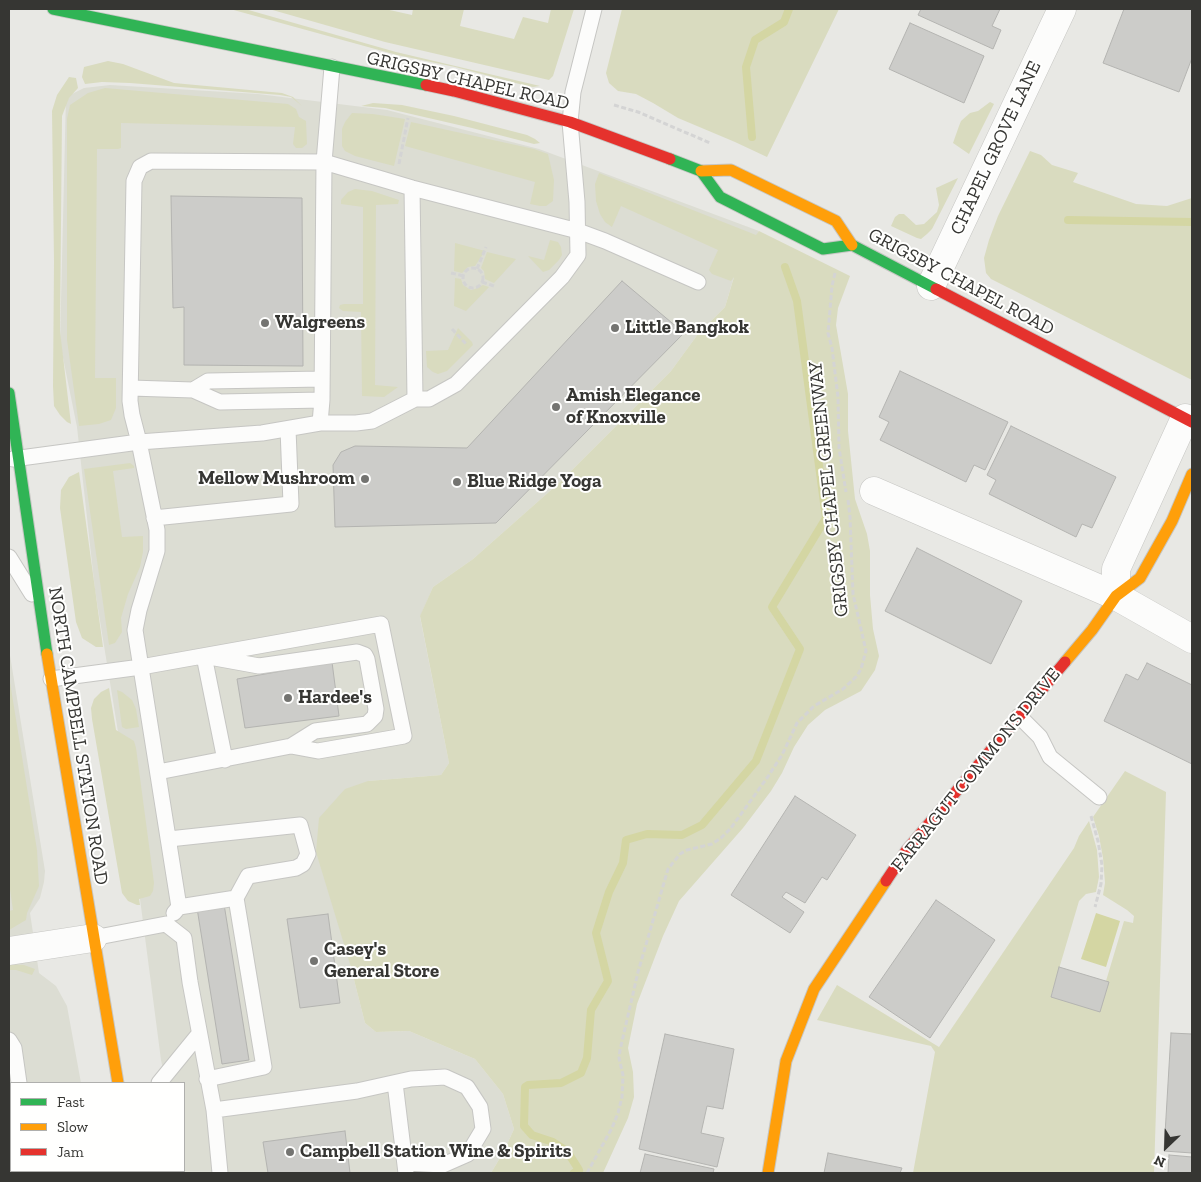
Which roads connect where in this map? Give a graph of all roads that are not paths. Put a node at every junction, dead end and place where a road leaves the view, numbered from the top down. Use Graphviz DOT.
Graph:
graph roads {
  1 [pos="53,9"];
  2 [pos="594,9"];
  3 [pos="1062,9"];
  4 [pos="332,67"];
  5 [pos="570,122"];
  6 [pos="324,162"];
  7 [pos="701,171"];
  8 [pos="412,188"];
  9 [pos="578,231"];
  10 [pos="852,245"];
  11 [pos="698,282"];
  12 [pos="931,286"];
  13 [pos="322,379"];
  14 [pos="131,388"];
  15 [pos="193,390"];
  16 [pos="9,393"];
  17 [pos="415,399"];
  18 [pos="322,400"];
  19 [pos="1188,420"];
  20 [pos="320,423"];
  21 [pos="288,429"];
  22 [pos="139,442"];
  23 [pos="13,459"];
  24 [pos="1192,474"];
  25 [pos="874,491"];
  26 [pos="154,518"];
  27 [pos="9,557"];
  28 [pos="1116,596"];
  29 [pos="39,604"];
  30 [pos="1192,638"];
  31 [pos="204,656"];
  32 [pos="141,668"];
  33 [pos="51,679"];
  34 [pos="1019,716"];
  35 [pos="291,746"];
  36 [pos="225,760"];
  37 [pos="158,772"];
  38 [pos="1099,797"];
  39 [pos="169,839"];
  40 [pos="236,898"];
  41 [pos="179,906"];
  42 [pos="166,924"];
  43 [pos="94,938"];
  44 [pos="9,951"];
  45 [pos="199,1034"];
  46 [pos="9,1040"];
  47 [pos="207,1079"];
  48 [pos="20,1082"];
  49 [pos="118,1082"];
  50 [pos="160,1082"];
  51 [pos="395,1083"];
  52 [pos="214,1110"];
  53 [pos="406,1168"];
  54 [pos="220,1173"];
  55 [pos="768,1173"];
  1 -- 4 [label="street, GRIGSBY CHAPEL ROAD"];
  2 -- 5 [label="lane"];
  3 -- 12 [label="street, CHAPEL GROVE LANE"];
  4 -- 5 [label="street, GRIGSBY CHAPEL ROAD"];
  4 -- 6 [label="lane"];
  5 -- 7 [label="street, GRIGSBY CHAPEL ROAD"];
  5 -- 9 [label="lane"];
  6 -- 8 [label="lane"];
  6 -- 13 [label="lane"];
  6 -- 14 [label="lane"];
  7 -- 10 [label="street"];
  7 -- 10 [label="street, GRIGSBY CHAPEL ROAD"];
  8 -- 9 [label="lane"];
  8 -- 17 [label="lane"];
  9 -- 11 [label="lane"];
  9 -- 17 [label="lane"];
  10 -- 12 [label="street, GRIGSBY CHAPEL ROAD"];
  12 -- 19 [label="street, GRIGSBY CHAPEL ROAD"];
  13 -- 15 [label="lane"];
  13 -- 18 [label="lane"];
  14 -- 15 [label="lane"];
  14 -- 22 [label="lane"];
  15 -- 18 [label="lane"];
  16 -- 23 [label="street, NORTH CAMPBELL STATION ROAD"];
  17 -- 20 [label="lane"];
  18 -- 20 [label="lane"];
  19 -- 28 [label="street"];
  20 -- 21 [label="lane"];
  21 -- 22 [label="lane"];
  21 -- 26 [label="lane"];
  22 -- 23 [label="lane"];
  22 -- 26 [label="lane"];
  23 -- 29 [label="street, NORTH CAMPBELL STATION ROAD"];
  24 -- 28 [label="street, FARRAGUT COMMONS DRIVE"];
  25 -- 28 [label="street"];
  26 -- 32 [label="lane"];
  27 -- 29 [label="lane"];
  28 -- 30 [label="street"];
  28 -- 34 [label="street, FARRAGUT COMMONS DRIVE"];
  29 -- 33 [label="street, NORTH CAMPBELL STATION ROAD"];
  31 -- 32 [label="lane"];
  31 -- 35 [label="lane"];
  31 -- 35 [label="lane"];
  31 -- 36 [label="lane"];
  32 -- 33 [label="lane"];
  32 -- 37 [label="lane"];
  33 -- 43 [label="street, NORTH CAMPBELL STATION ROAD"];
  34 -- 38 [label="lane"];
  34 -- 55 [label="street, FARRAGUT COMMONS DRIVE"];
  35 -- 36 [label="lane"];
  36 -- 37 [label="lane"];
  37 -- 39 [label="lane"];
  39 -- 40 [label="lane"];
  39 -- 41 [label="lane"];
  40 -- 41 [label="lane"];
  40 -- 47 [label="lane"];
  41 -- 42 [label="lane"];
  42 -- 43 [label="lane"];
  42 -- 45 [label="lane"];
  43 -- 44 [label="street"];
  43 -- 49 [label="street, NORTH CAMPBELL STATION ROAD"];
  45 -- 47 [label="lane"];
  45 -- 50 [label="lane"];
  46 -- 48 [label="lane"];
  47 -- 52 [label="lane"];
  51 -- 52 [label="lane"];
  51 -- 53 [label="lane"];
  51 -- 53 [label="lane"];
  52 -- 54 [label="lane"];
}
